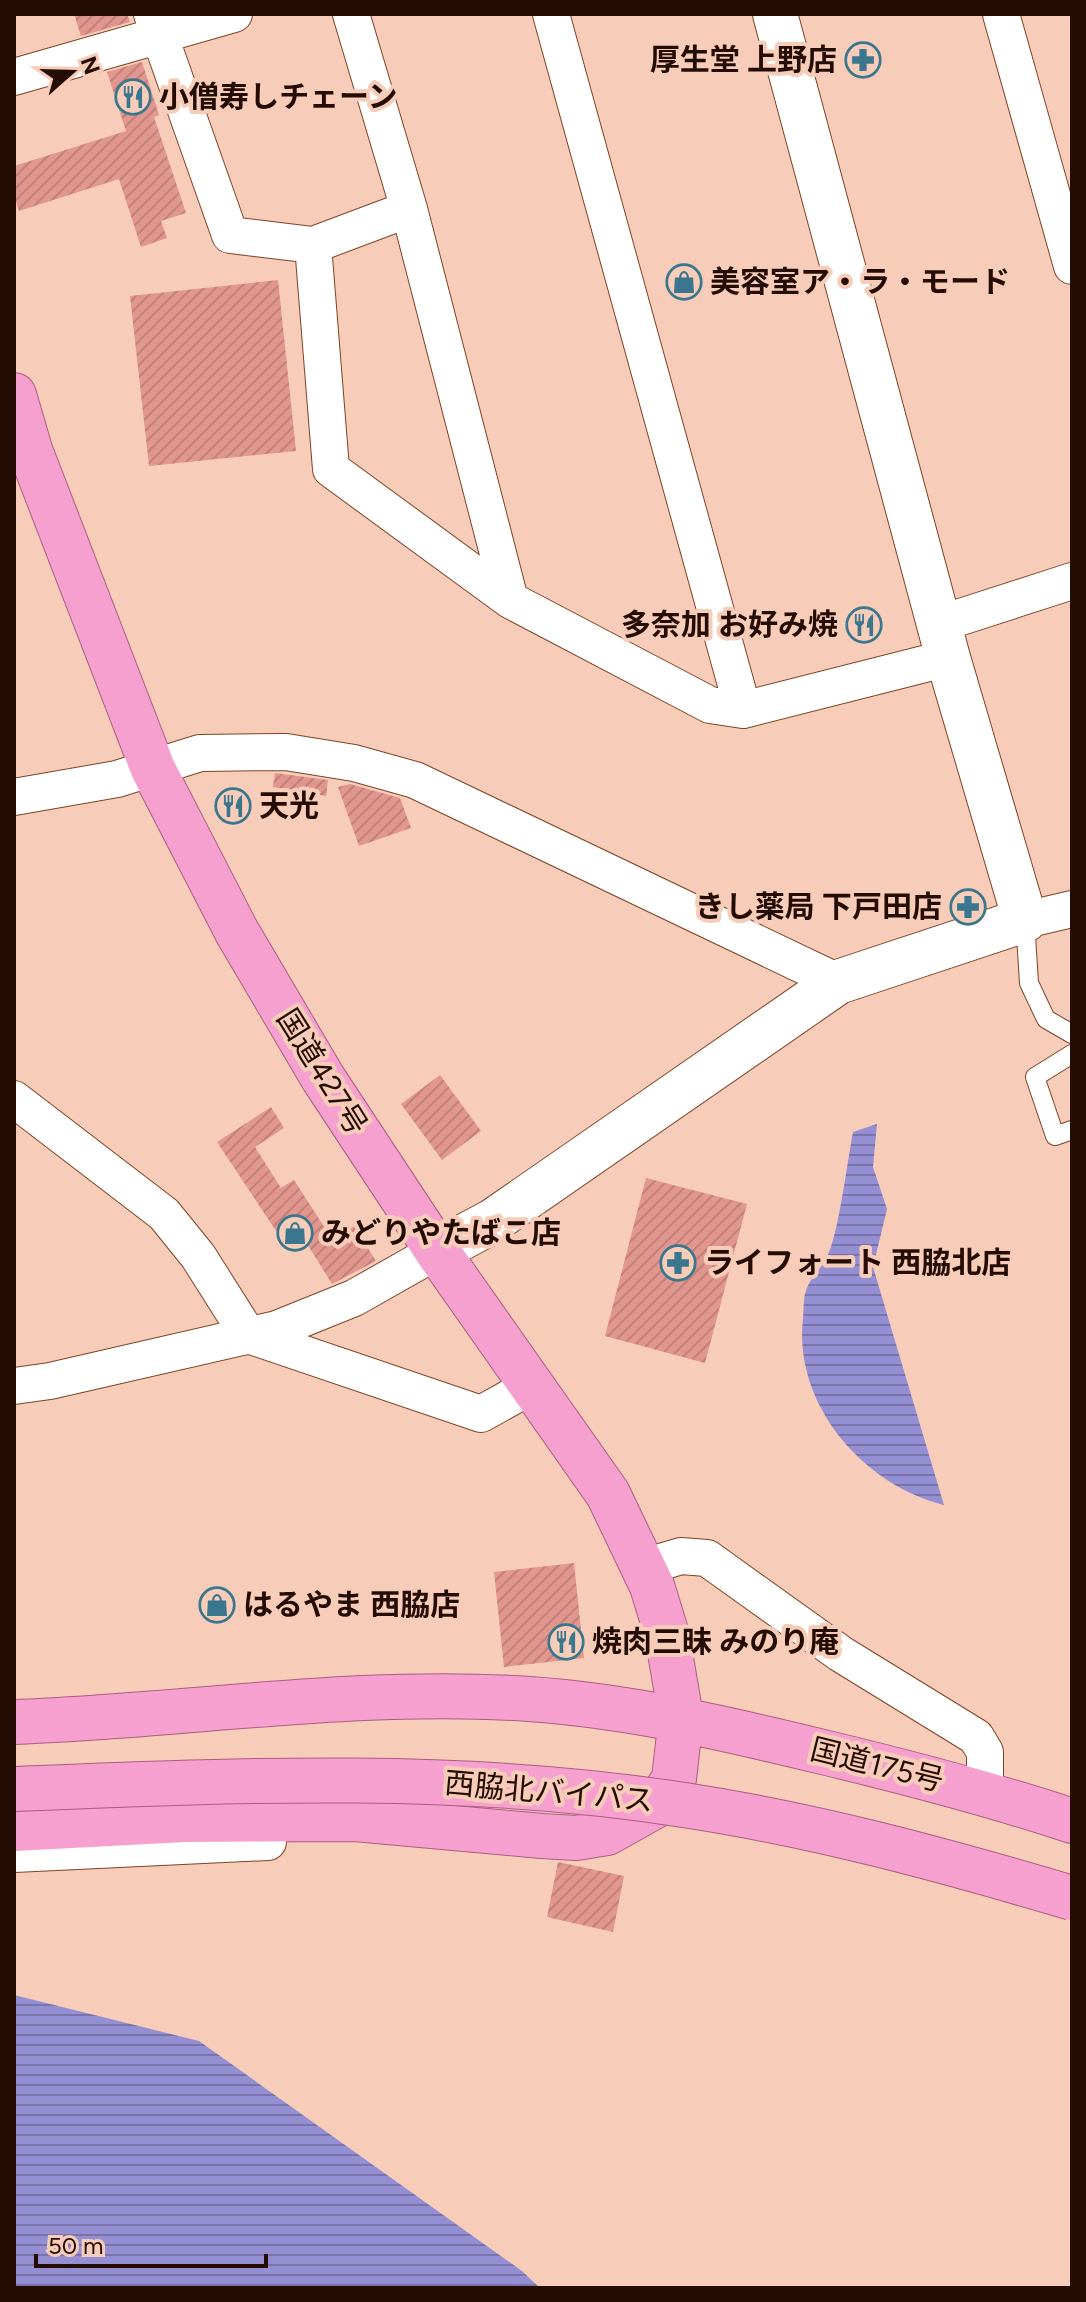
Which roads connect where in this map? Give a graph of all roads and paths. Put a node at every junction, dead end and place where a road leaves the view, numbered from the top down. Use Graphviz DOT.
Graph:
graph roads {
  1 [pos="234,14"];
  2 [pos="351,14"];
  3 [pos="551,14"];
  4 [pos="775,14"];
  5 [pos="1001,14"];
  6 [pos="155,24"];
  7 [pos="14,77"];
  8 [pos="409,209"];
  9 [pos="313,245"];
  10 [pos="1072,266"];
  11 [pos="14,395"];
  12 [pos="22,451"];
  13 [pos="1072,581"];
  14 [pos="510,600"];
  15 [pos="944,641"];
  16 [pos="743,710"];
  17 [pos="153,769"];
  18 [pos="14,797"];
  19 [pos="1072,909"];
  20 [pos="1025,920"];
  21 [pos="838,982"];
  22 [pos="1072,1034"];
  23 [pos="1072,1054"];
  24 [pos="14,1099"];
  25 [pos="1072,1130"];
  26 [pos="437,1251"];
  27 [pos="248,1335"];
  28 [pos="533,1385"];
  29 [pos="14,1386"];
  30 [pos="644,1567"];
  31 [pos="681,1717"];
  32 [pos="14,1722"];
  33 [pos="14,1789"];
  34 [pos="985,1791"];
  35 [pos="14,1804"];
  36 [pos="1072,1821"];
  37 [pos="432,1824"];
  38 [pos="14,1829"];
  39 [pos="268,1842"];
  40 [pos="14,1854"];
  41 [pos="1072,1898"];
  1 -- 6 [label="street"];
  2 -- 8 [label="street"];
  3 -- 16 [label="street"];
  4 -- 15 [label="street"];
  5 -- 10 [label="street"];
  6 -- 7 [label="street"];
  6 -- 9 [label="street"];
  8 -- 9 [label="street"];
  8 -- 14 [label="street"];
  9 -- 14 [label="street"];
  11 -- 12 [label="highway, 国道427号"];
  12 -- 17 [label="highway, 国道427号"];
  13 -- 15 [label="street"];
  14 -- 16 [label="street"];
  15 -- 16 [label="street"];
  15 -- 20 [label="street"];
  17 -- 18 [label="street"];
  17 -- 21 [label="street"];
  17 -- 26 [label="highway, 国道427号"];
  19 -- 20 [label="street"];
  20 -- 21 [label="street"];
  20 -- 22 [label="lane"];
  21 -- 26 [label="street"];
  23 -- 25 [label="lane"];
  24 -- 27 [label="street"];
  26 -- 27 [label="street"];
  26 -- 28 [label="highway, 国道427号"];
  27 -- 28 [label="street"];
  27 -- 29 [label="street"];
  28 -- 30 [label="highway, 国道427号"];
  30 -- 31 [label="highway, 国道427号"];
  30 -- 34 [label="street"];
  31 -- 32 [label="highway, 国道175号"];
  31 -- 34 [label="highway, 国道175号"];
  31 -- 37 [label="highway, 国道427号"];
  33 -- 41 [label="highway, 西脇北バイパス, bridge"];
  34 -- 36 [label="highway, 国道175号"];
  35 -- 37 [label="street"];
  37 -- 38 [label="highway, 国道427号"];
  39 -- 40 [label="street"];
}
